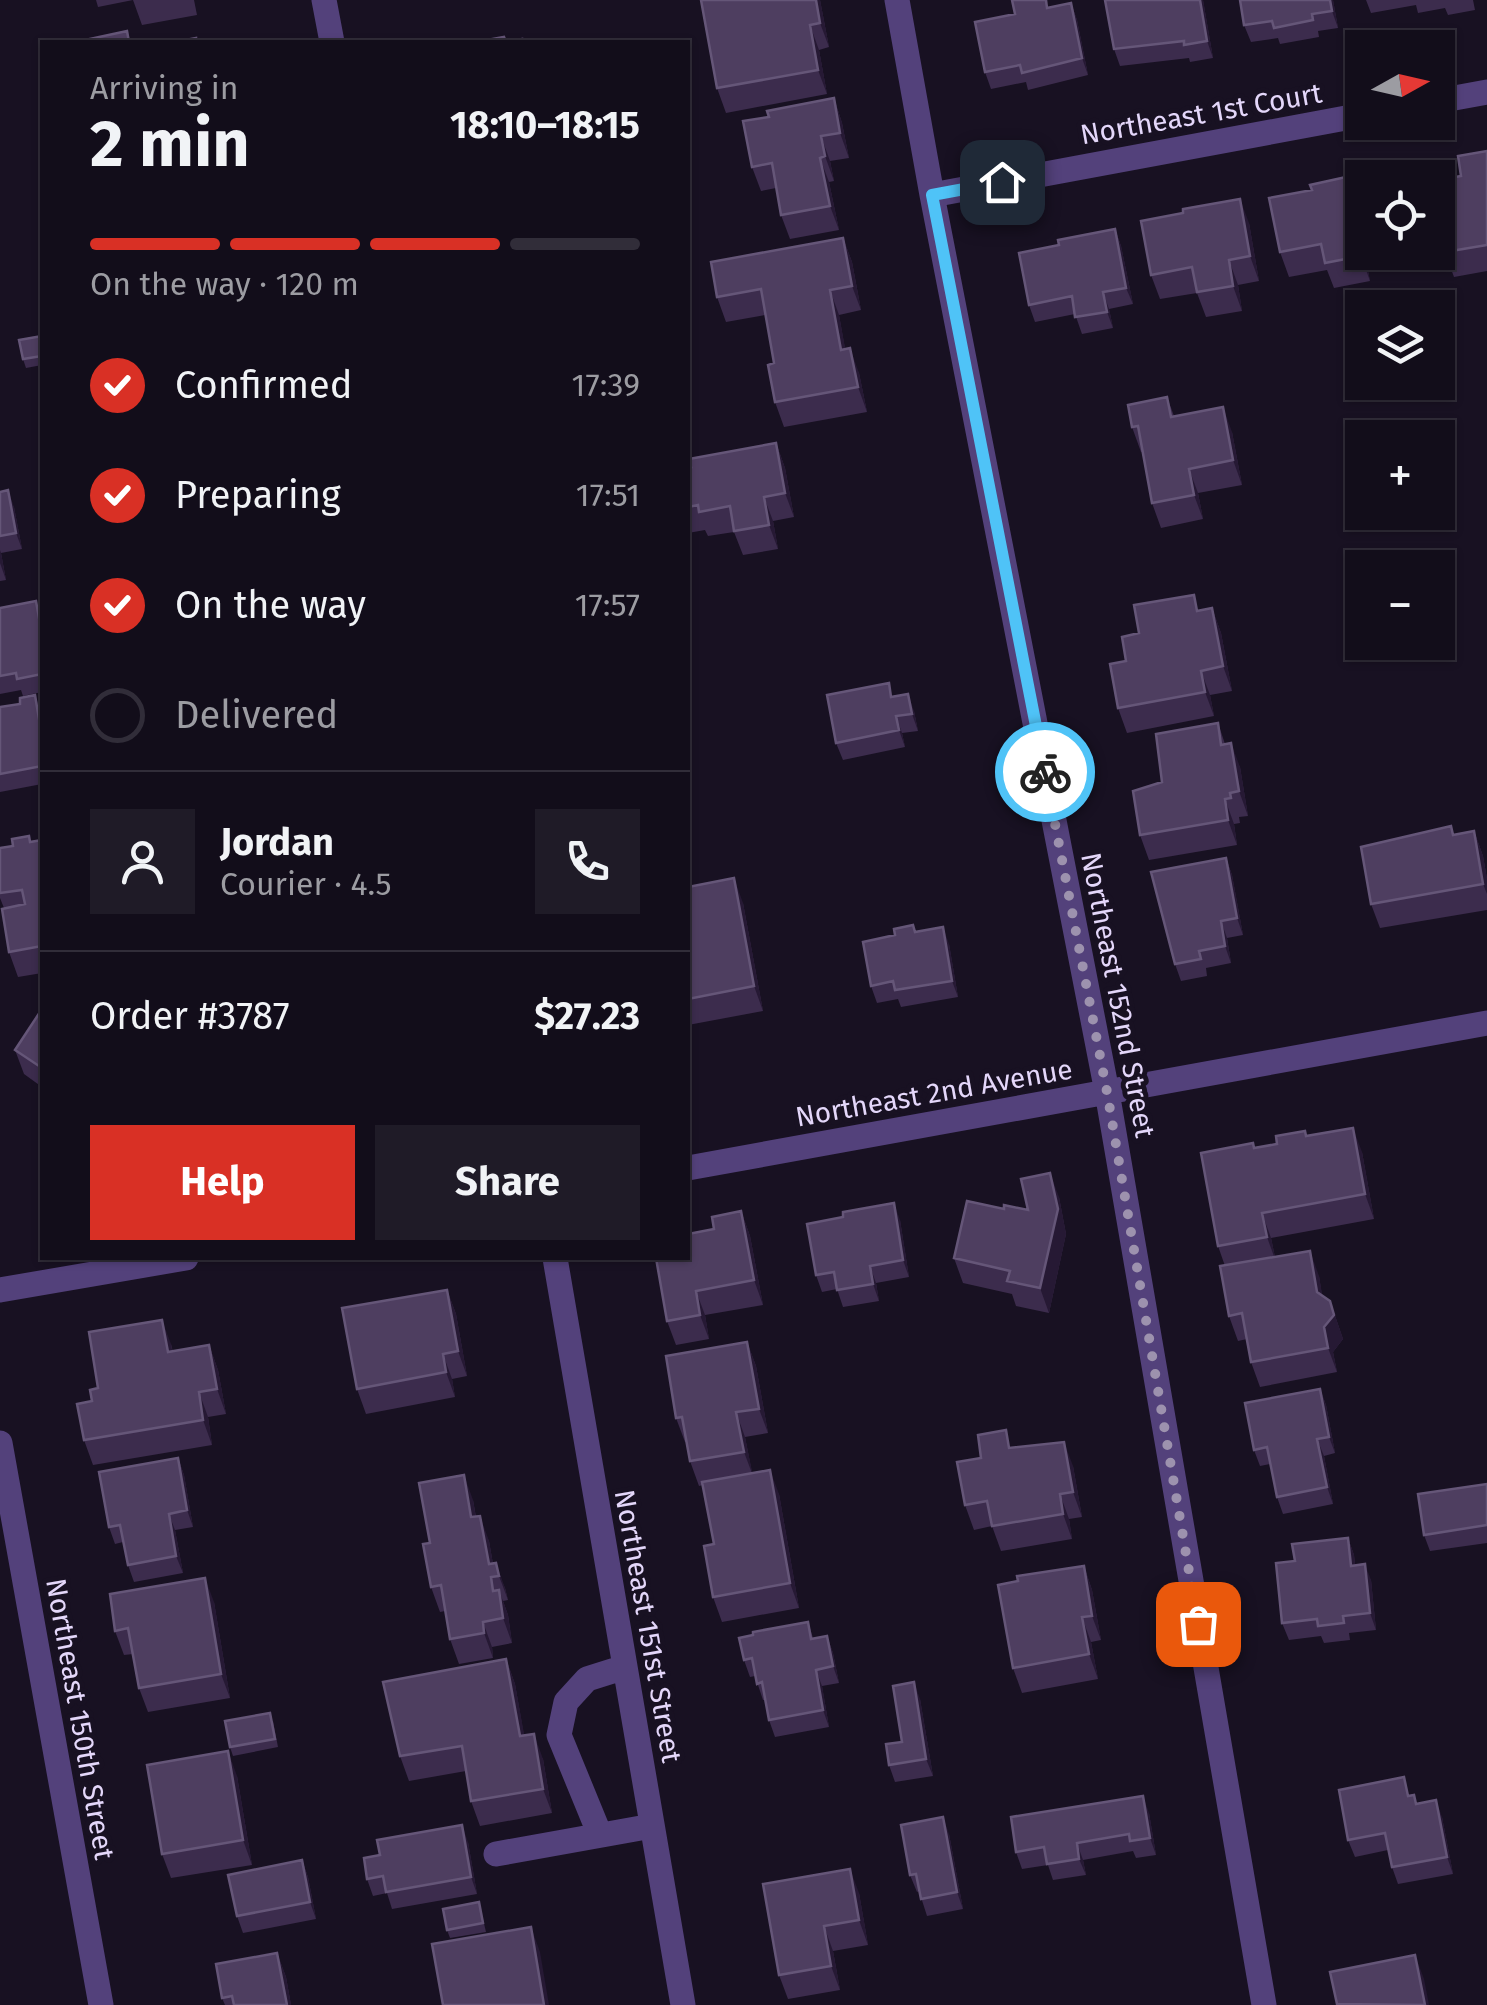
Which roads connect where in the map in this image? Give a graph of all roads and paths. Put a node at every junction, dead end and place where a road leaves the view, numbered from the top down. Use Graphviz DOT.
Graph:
graph roads {
  1 [pos="324,0"];
  2 [pos="897,0"];
  3 [pos="332,40"];
  4 [pos="1487,92"];
  5 [pos="1455,98"];
  6 [pos="1345,118"];
  7 [pos="932,195"];
  8 [pos="1487,1023"];
  9 [pos="1107,1092"];
  10 [pos="690,1168"];
  11 [pos="174,1260"];
  12 [pos="554,1260"];
  13 [pos="0,1290"];
  14 [pos="0,1443"];
  15 [pos="625,1667"];
  16 [pos="652,1826"];
  17 [pos="600,1835"];
  18 [pos="496,1854"];
  19 [pos="100,2005"];
  20 [pos="683,2005"];
  21 [pos="1264,2005"];
  1 -- 3 [label="street"];
  2 -- 7 [label="street, Northeast 152nd Street"];
  4 -- 5 [label="street"];
  6 -- 7 [label="street, Northeast 1st Court"];
  7 -- 9 [label="street, Northeast 152nd Street"];
  8 -- 9 [label="street, Northeast 2nd Avenue"];
  9 -- 10 [label="street, Northeast 2nd Avenue"];
  9 -- 21 [label="street, Northeast 152nd Street"];
  11 -- 13 [label="street"];
  12 -- 15 [label="street, Northeast 151st Street"];
  14 -- 19 [label="street, Northeast 150th Street"];
  15 -- 16 [label="street, Northeast 151st Street"];
  15 -- 17 [label="street"];
  16 -- 17 [label="street"];
  16 -- 20 [label="street, Northeast 151st Street"];
  17 -- 18 [label="street"];
}
